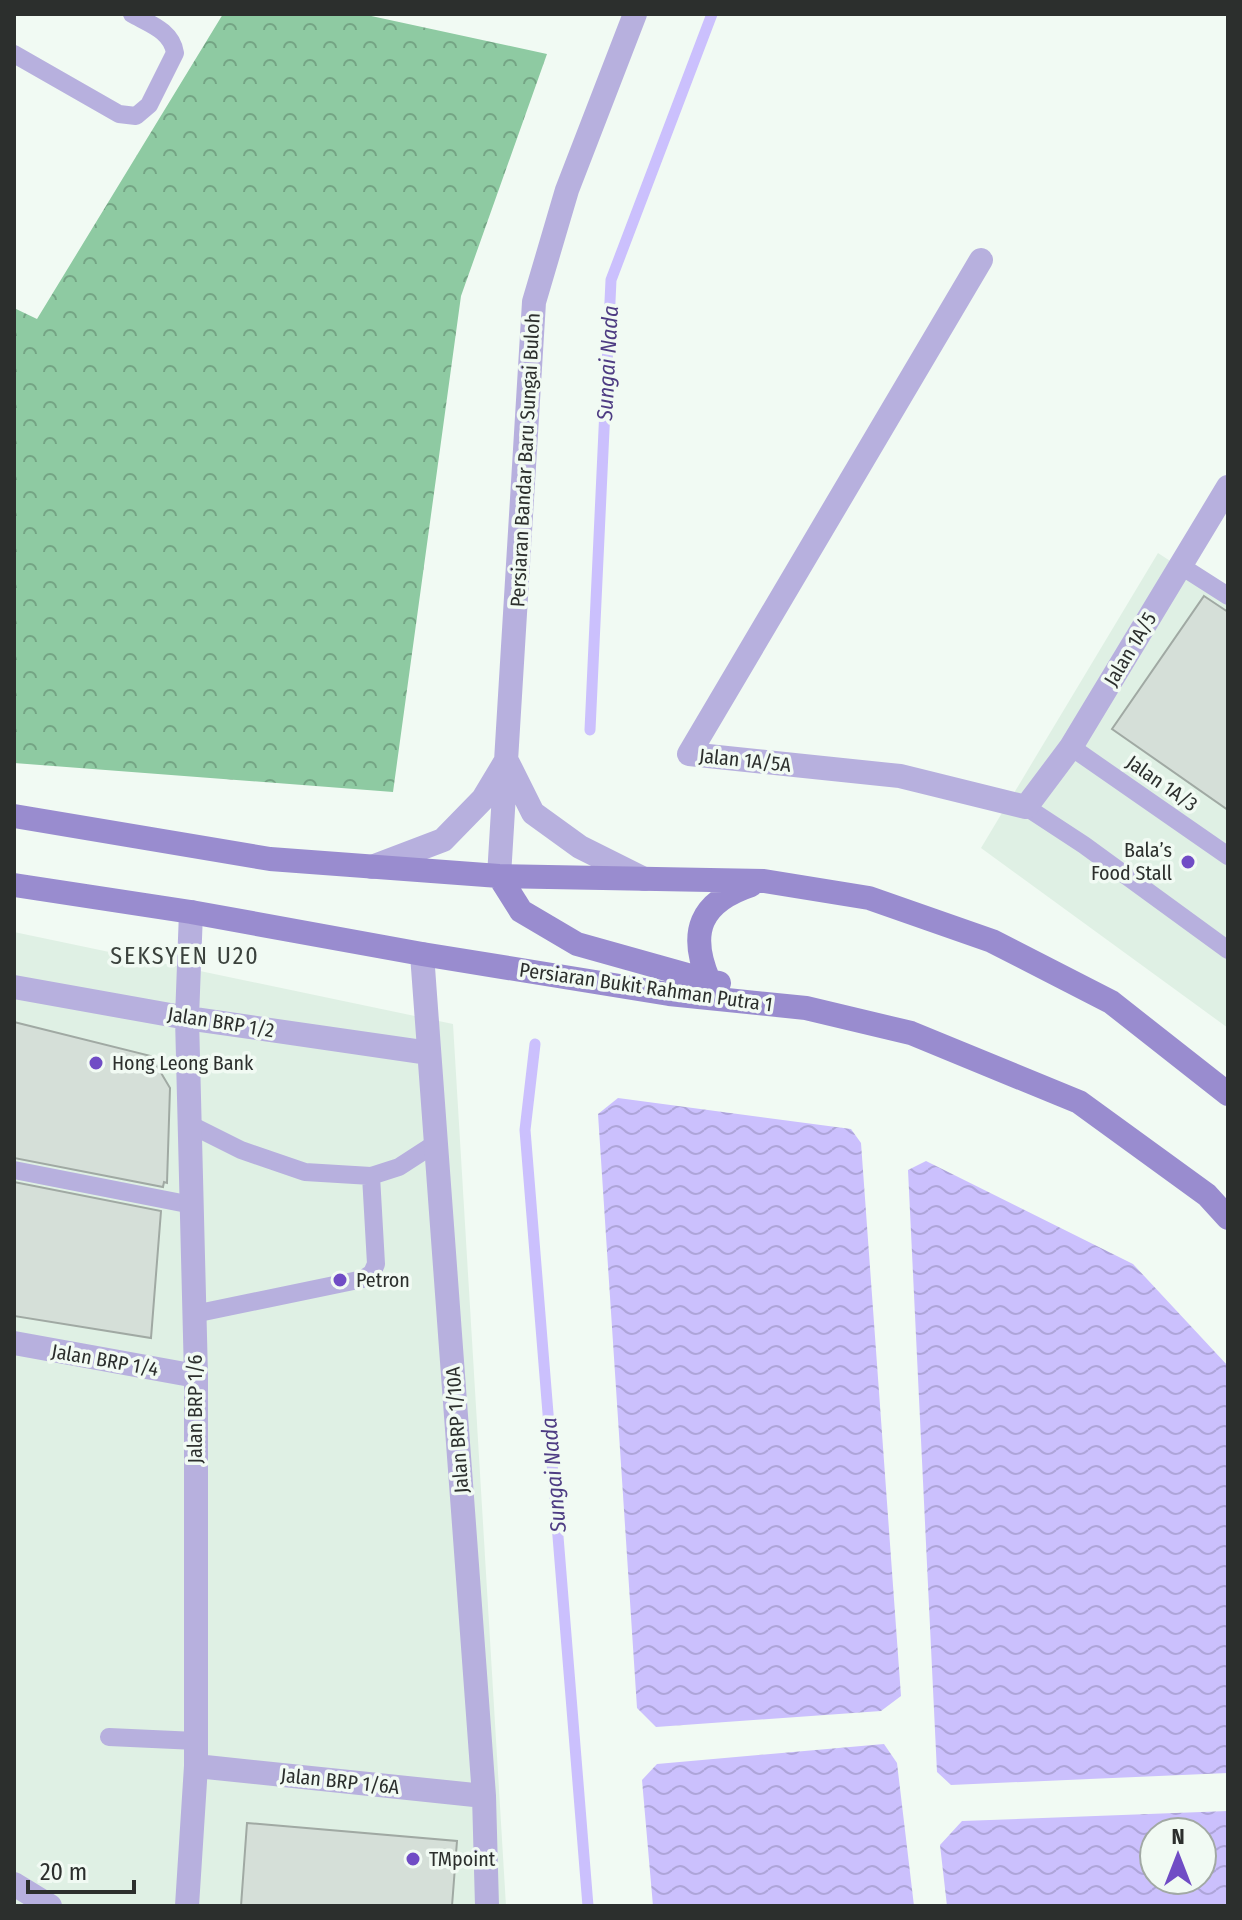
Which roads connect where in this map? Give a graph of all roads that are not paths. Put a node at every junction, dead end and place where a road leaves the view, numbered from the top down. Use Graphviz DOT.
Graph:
graph roads {
  1 [pos="132,14"];
  2 [pos="635,14"];
  3 [pos="14,54"];
  4 [pos="981,260"];
  5 [pos="1228,487"];
  6 [pos="1181,566"];
  7 [pos="1228,596"];
  8 [pos="1071,747"];
  9 [pos="506,761"];
  10 [pos="1026,807"];
  11 [pos="14,816"];
  12 [pos="1228,856"];
  13 [pos="372,867"];
  14 [pos="499,876"];
  15 [pos="644,879"];
  16 [pos="764,881"];
  17 [pos="14,885"];
  18 [pos="191,912"];
  19 [pos="1228,950"];
  20 [pos="422,954"];
  21 [pos="709,981"];
  22 [pos="14,987"];
  23 [pos="806,1008"];
  24 [pos="187,1018"];
  25 [pos="429,1053"];
  26 [pos="1228,1094"];
  27 [pos="189,1124"];
  28 [pos="436,1143"];
  29 [pos="14,1170"];
  30 [pos="371,1176"];
  31 [pos="192,1205"];
  32 [pos="1228,1218"];
  33 [pos="194,1314"];
  34 [pos="14,1343"];
  35 [pos="196,1376"];
  36 [pos="109,1737"];
  37 [pos="196,1753"];
  38 [pos="484,1796"];
  39 [pos="14,1884"];
  40 [pos="50,1906"];
  41 [pos="187,1906"];
  42 [pos="487,1906"];
  1 -- 3 [label="lane"];
  2 -- 9 [label="street, Persiaran Bandar Baru Sungai Buloh"];
  4 -- 10 [label="street, Jalan 1A/5A"];
  5 -- 6 [label="street, Jalan 1A/5"];
  6 -- 7 [label="lane"];
  6 -- 8 [label="street, Jalan 1A/5"];
  8 -- 10 [label="street, Jalan 1A/5"];
  8 -- 12 [label="lane, Jalan 1A/3"];
  9 -- 13 [label="street"];
  9 -- 14 [label="street, Persiaran Bandar Baru Sungai Buloh"];
  9 -- 15 [label="street"];
  10 -- 19 [label="lane, Jalan 1A/5A"];
  11 -- 13 [label="main road"];
  13 -- 14 [label="main road"];
  14 -- 15 [label="main road"];
  14 -- 21 [label="main road"];
  15 -- 16 [label="main road"];
  16 -- 21 [label="main road"];
  16 -- 26 [label="main road"];
  17 -- 18 [label="main road, Persiaran Bukit Rahman Putra 1"];
  18 -- 20 [label="main road, Persiaran Bukit Rahman Putra 1"];
  18 -- 24 [label="street, Jalan BRP 1/6"];
  20 -- 23 [label="main road, Persiaran Bukit Rahman Putra 1"];
  20 -- 25 [label="street, Jalan BRP 1/10A"];
  21 -- 23 [label="main road"];
  22 -- 24 [label="street, Jalan BRP 1/2"];
  23 -- 32 [label="main road, Persiaran Bukit Rahman Putra 1"];
  24 -- 25 [label="street, Jalan BRP 1/2"];
  24 -- 27 [label="street, Jalan BRP 1/6"];
  25 -- 28 [label="street, Jalan BRP 1/10A"];
  27 -- 30 [label="lane"];
  27 -- 31 [label="street, Jalan BRP 1/6"];
  28 -- 30 [label="lane"];
  28 -- 38 [label="street, Jalan BRP 1/10A"];
  29 -- 31 [label="lane"];
  30 -- 33 [label="lane"];
  31 -- 33 [label="street, Jalan BRP 1/6"];
  33 -- 35 [label="street, Jalan BRP 1/6"];
  34 -- 35 [label="street, Jalan BRP 1/4"];
  35 -- 37 [label="street, Jalan BRP 1/6"];
  36 -- 37 [label="lane"];
  37 -- 38 [label="street, Jalan BRP 1/6A"];
  37 -- 41 [label="street, Jalan BRP 1/6"];
  38 -- 42 [label="street, Jalan BRP 1/10A"];
  39 -- 40 [label="street"];
}
